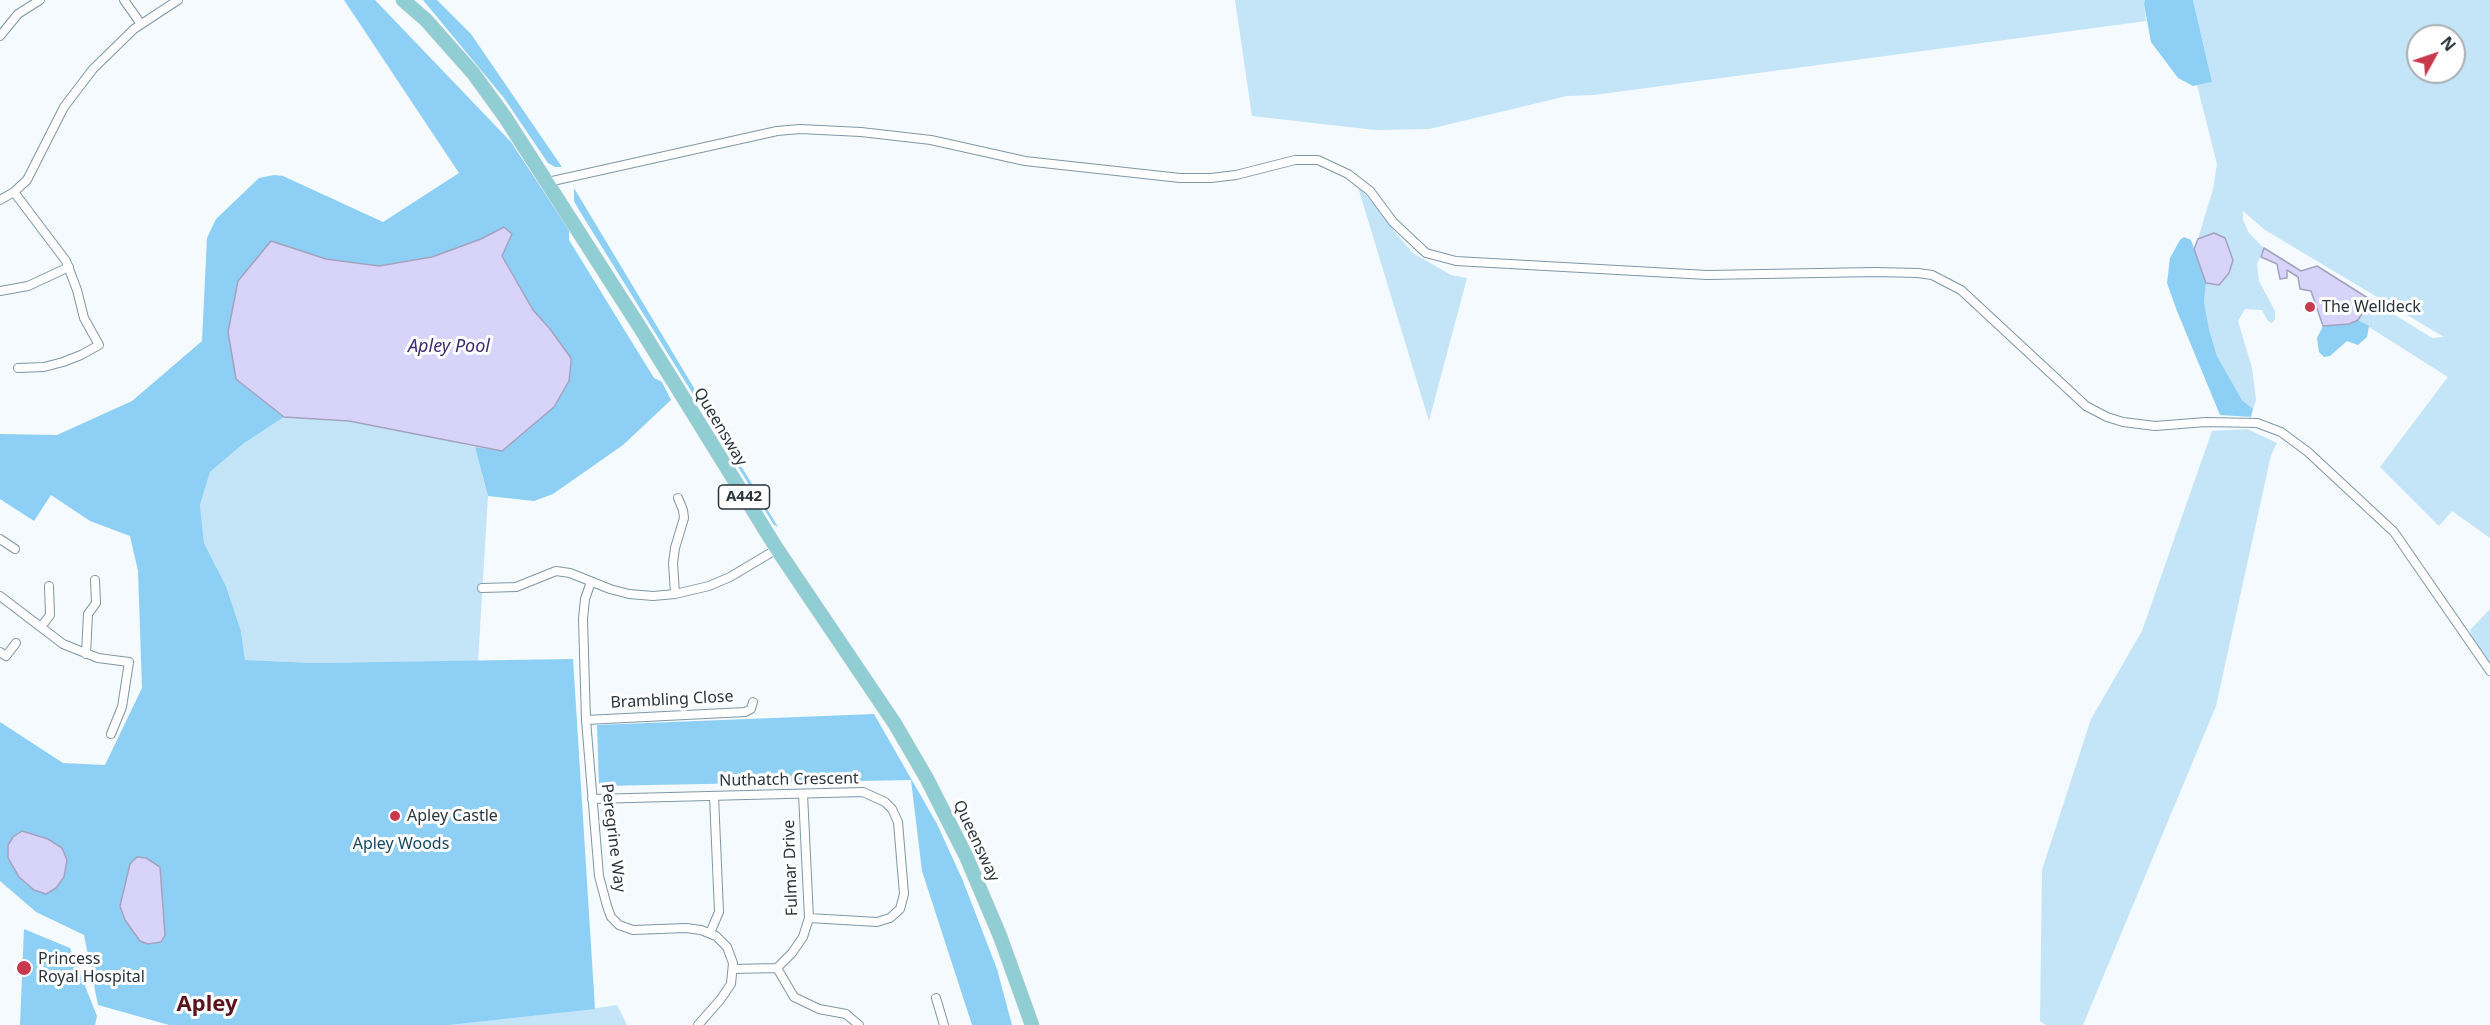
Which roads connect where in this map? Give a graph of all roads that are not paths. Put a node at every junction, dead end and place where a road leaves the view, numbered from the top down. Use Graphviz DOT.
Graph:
graph roads {
  1 [pos="40,0"];
  2 [pos="124,0"];
  3 [pos="178,0"];
  4 [pos="403,0"];
  5 [pos="141,24"];
  6 [pos="0,36"];
  7 [pos="548,182"];
  8 [pos="14,192"];
  9 [pos="0,200"];
  10 [pos="69,267"];
  11 [pos="0,291"];
  12 [pos="18,368"];
  13 [pos="678,498"];
  14 [pos="0,540"];
  15 [pos="15,549"];
  16 [pos="777,549"];
  17 [pos="95,580"];
  18 [pos="591,582"];
  19 [pos="49,586"];
  20 [pos="482,588"];
  21 [pos="675,594"];
  22 [pos="0,596"];
  23 [pos="41,627"];
  24 [pos="16,643"];
  25 [pos="0,652"];
  26 [pos="86,654"];
  27 [pos="2490,671"];
  28 [pos="753,702"];
  29 [pos="586,720"];
  30 [pos="111,734"];
  31 [pos="803,794"];
  32 [pos="714,796"];
  33 [pos="592,799"];
  34 [pos="809,918"];
  35 [pos="710,933"];
  36 [pos="777,968"];
  37 [pos="734,969"];
  38 [pos="936,998"];
  39 [pos="698,1025"];
  40 [pos="859,1025"];
  41 [pos="944,1025"];
  42 [pos="1032,1025"];
  1 -- 6 [label="street"];
  2 -- 5 [label="street"];
  3 -- 5 [label="street"];
  4 -- 7 [label="main road, Queensway / A442"];
  5 -- 8 [label="street"];
  7 -- 16 [label="main road, Queensway / A442"];
  7 -- 27 [label="street"];
  8 -- 9 [label="street"];
  8 -- 10 [label="street"];
  10 -- 11 [label="street"];
  10 -- 12 [label="street"];
  13 -- 21 [label="street"];
  14 -- 15 [label="street"];
  16 -- 21 [label="street"];
  16 -- 42 [label="main road, Queensway / A442"];
  17 -- 26 [label="street"];
  18 -- 20 [label="street"];
  18 -- 21 [label="street"];
  18 -- 29 [label="street, Peregrine Way"];
  19 -- 23 [label="street"];
  22 -- 23 [label="street"];
  23 -- 26 [label="street"];
  24 -- 25 [label="street"];
  26 -- 30 [label="street"];
  28 -- 29 [label="street, Brambling Close"];
  29 -- 33 [label="street, Peregrine Way"];
  31 -- 32 [label="street, Nuthatch Crescent"];
  31 -- 34 [label="street, Fulmar Drive"];
  31 -- 34 [label="street, Nuthatch Crescent"];
  32 -- 33 [label="street, Nuthatch Crescent"];
  32 -- 35 [label="street"];
  33 -- 35 [label="street, Peregrine Way"];
  34 -- 36 [label="street, Fulmar Drive"];
  35 -- 37 [label="street"];
  36 -- 37 [label="street"];
  36 -- 40 [label="street"];
  37 -- 39 [label="street"];
  38 -- 41 [label="street"];
}
